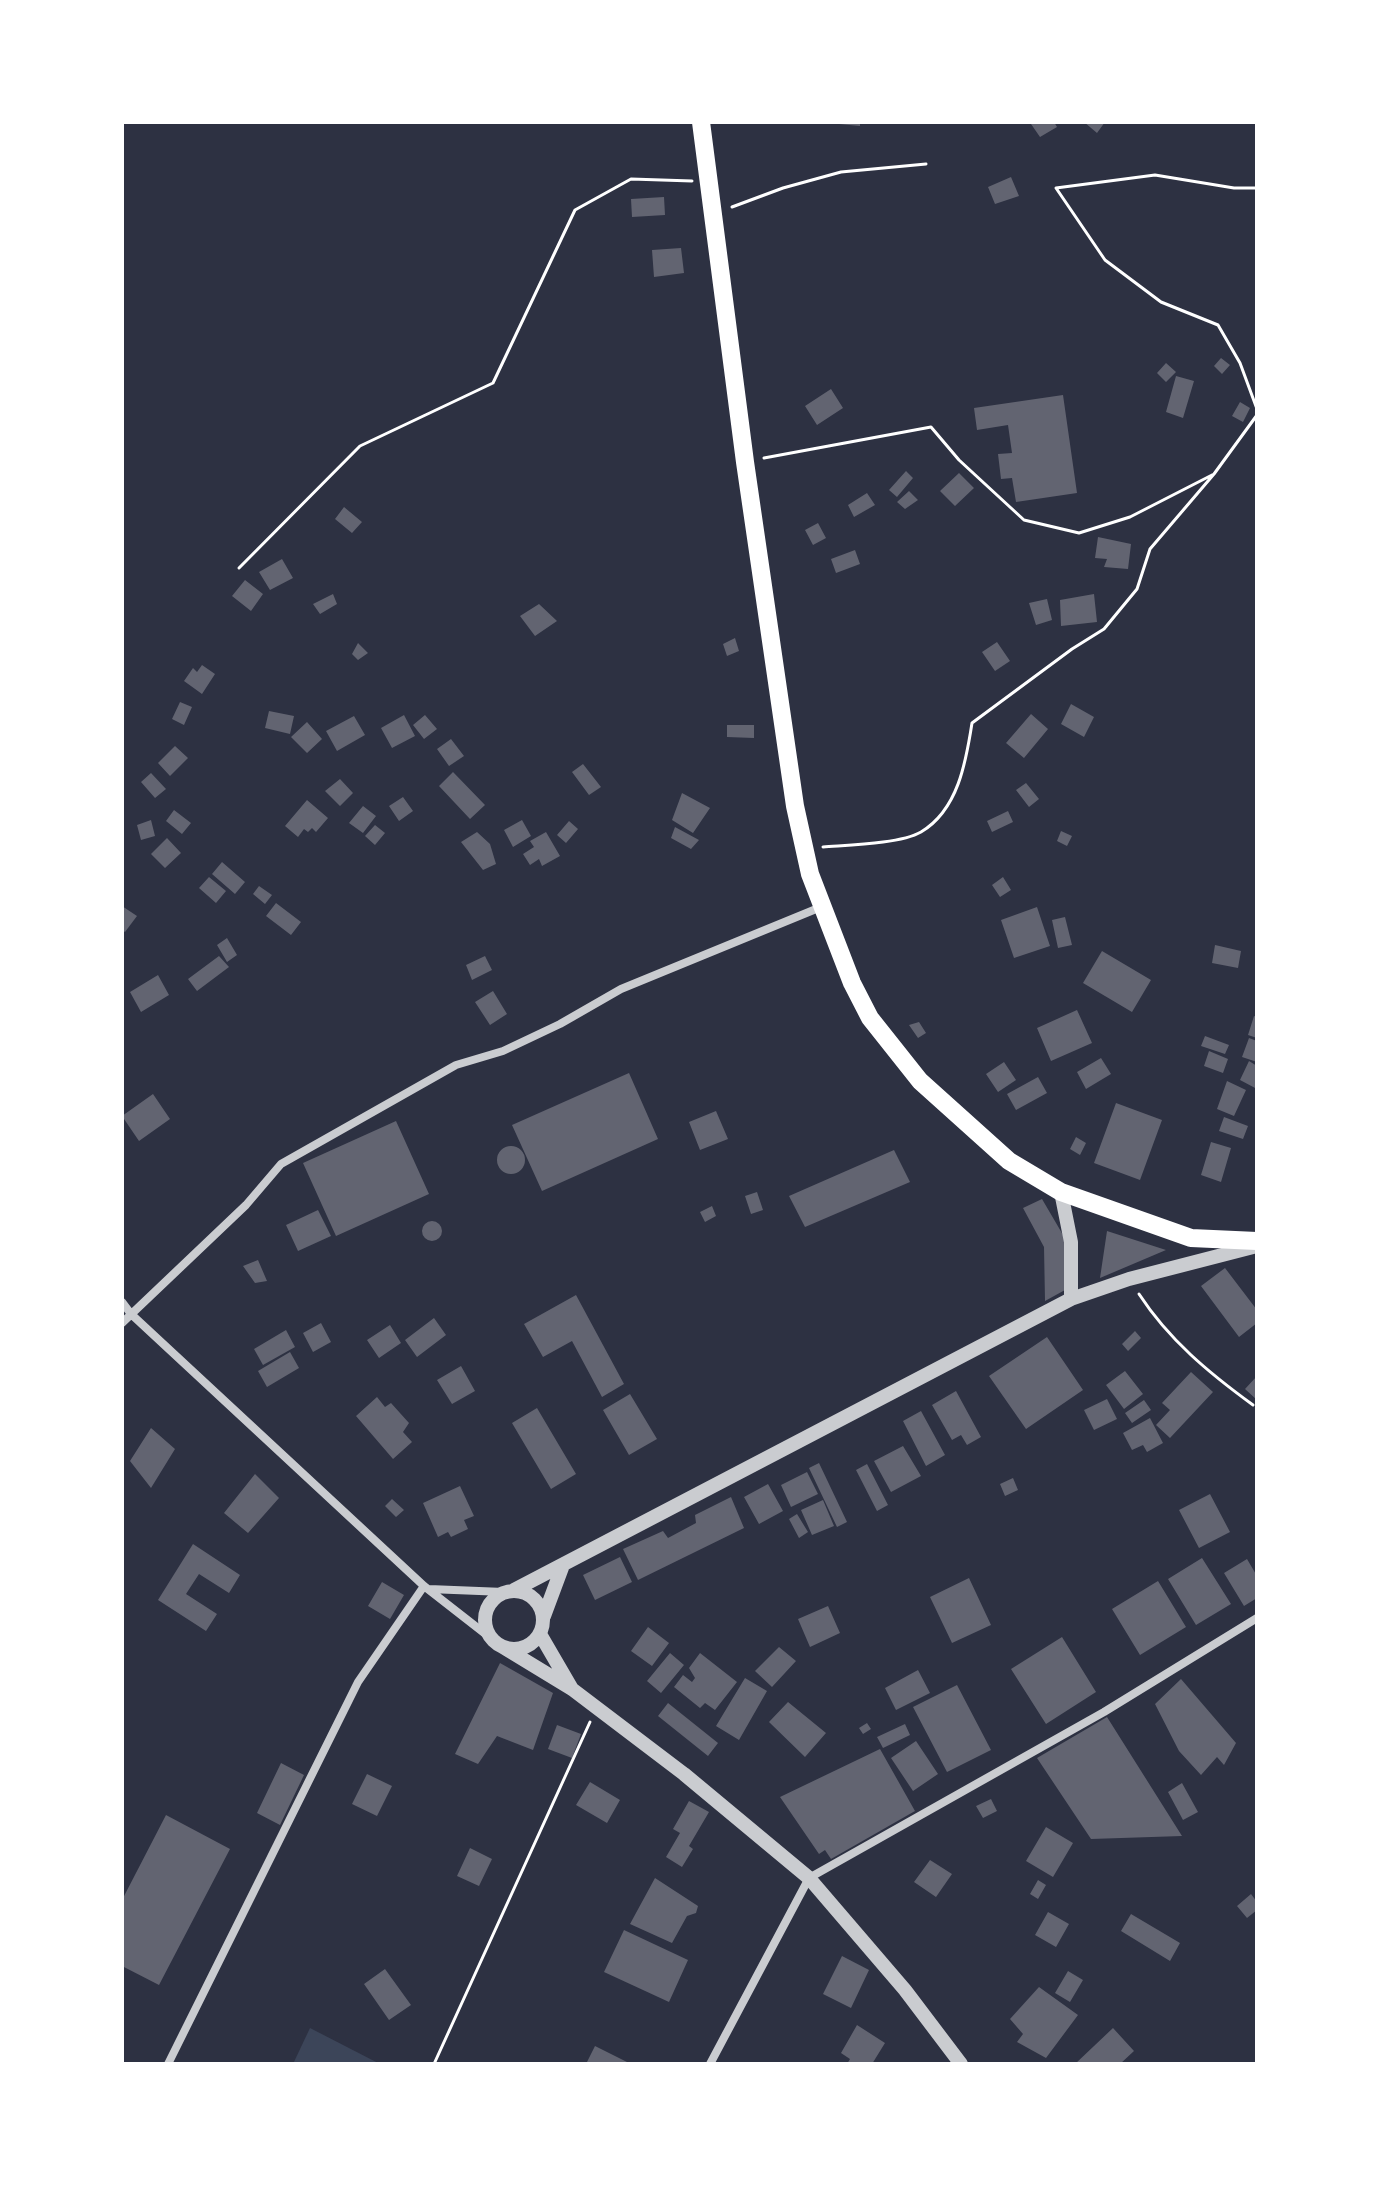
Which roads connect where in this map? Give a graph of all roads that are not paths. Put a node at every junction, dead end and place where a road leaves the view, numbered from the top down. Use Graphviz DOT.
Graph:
graph roads {
  1 [pos="701,122"];
  2 [pos="821,907"];
  3 [pos="1061,1192"];
  4 [pos="1257,1244"];
  5 [pos="1071,1299"];
  6 [pos="122,1302"];
  7 [pos="131,1314"];
  8 [pos="122,1323"];
  9 [pos="563,1565"];
  10 [pos="426,1587"];
  11 [pos="509,1591"];
  12 [pos="544,1616"];
  13 [pos="1257,1618"];
  14 [pos="540,1634"];
  15 [pos="500,1645"];
  16 [pos="572,1689"];
  17 [pos="809,1878"];
  18 [pos="168,2064"];
  19 [pos="710,2064"];
  20 [pos="961,2064"];
  1 -- 2 [label="main road"];
  2 -- 3 [label="main road"];
  2 -- 7 [label="street"];
  3 -- 4 [label="main road"];
  3 -- 5 [label="street"];
  4 -- 5 [label="street"];
  5 -- 9 [label="street"];
  6 -- 7 [label="street"];
  7 -- 8 [label="street"];
  7 -- 10 [label="street"];
  9 -- 11 [label="street"];
  9 -- 12 [label="street"];
  10 -- 11 [label="street"];
  10 -- 15 [label="street"];
  10 -- 18 [label="street"];
  11 -- 12 [label="street"];
  11 -- 15 [label="street"];
  12 -- 14 [label="street"];
  13 -- 17 [label="street"];
  14 -- 15 [label="street"];
  14 -- 16 [label="street"];
  15 -- 16 [label="street"];
  16 -- 17 [label="street"];
  17 -- 19 [label="street"];
  17 -- 20 [label="street"];
}
